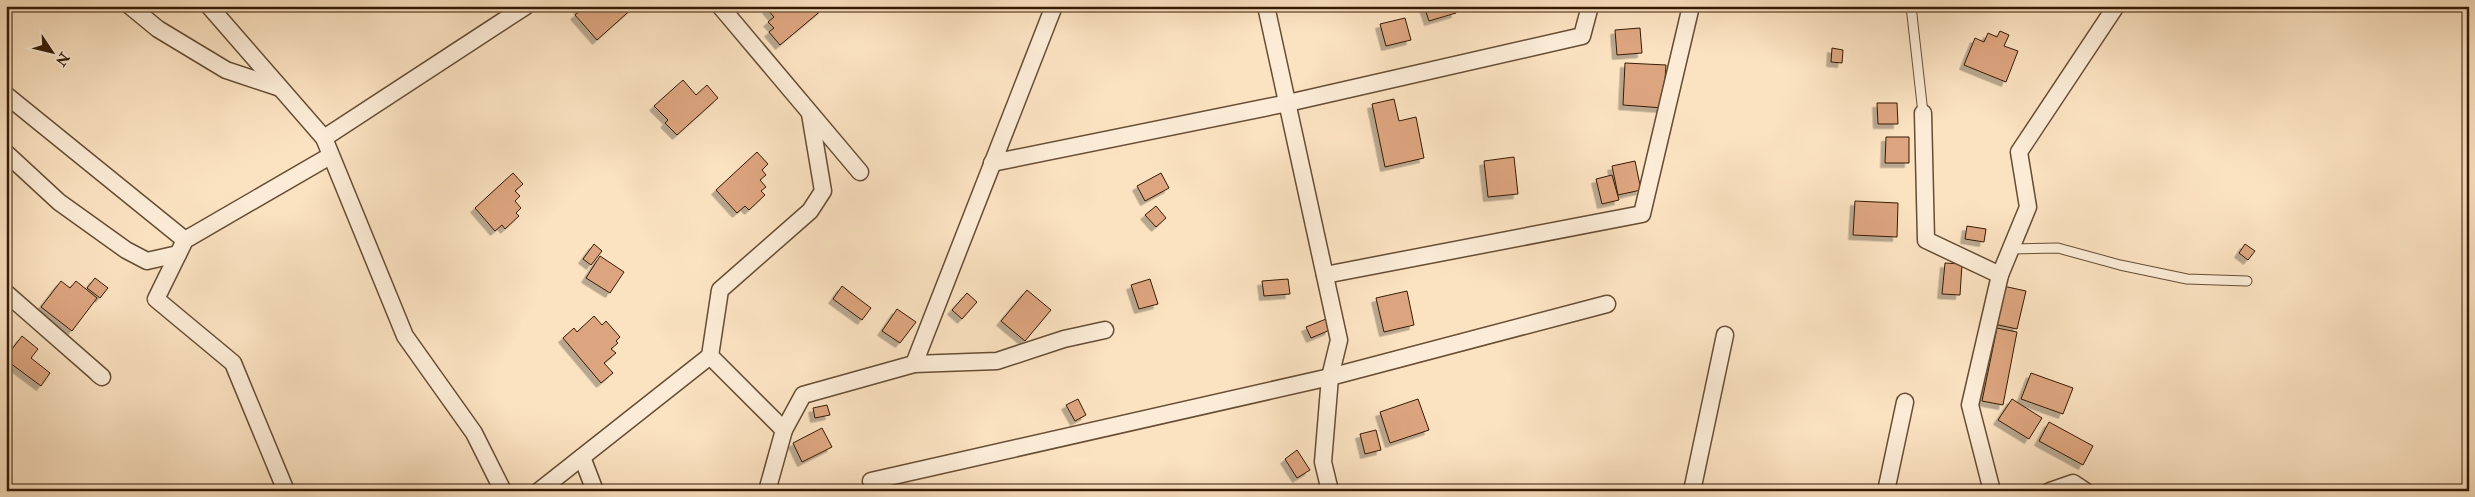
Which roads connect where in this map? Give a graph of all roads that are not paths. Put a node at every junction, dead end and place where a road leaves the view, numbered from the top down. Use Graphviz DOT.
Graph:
graph roads {
  1 [pos="130,6"];
  2 [pos="209,6"];
  3 [pos="526,6"];
  4 [pos="720,6"];
  5 [pos="1054,6"];
  6 [pos="1266,6"];
  7 [pos="1590,6"];
  8 [pos="1691,6"];
  9 [pos="1911,6"];
  10 [pos="2116,6"];
  11 [pos="281,88"];
  12 [pos="6,95"];
  13 [pos="1288,103"];
  14 [pos="1923,113"];
  15 [pos="810,114"];
  16 [pos="324,138"];
  17 [pos="6,153"];
  18 [pos="330,156"];
  19 [pos="992,163"];
  20 [pos="860,172"];
  21 [pos="182,247"];
  22 [pos="2011,248"];
  23 [pos="1325,275"];
  24 [pos="2000,275"];
  25 [pos="2248,281"];
  26 [pos="6,293"];
  27 [pos="1606,304"];
  28 [pos="1105,330"];
  29 [pos="1725,335"];
  30 [pos="710,356"];
  31 [pos="914,364"];
  32 [pos="98,374"];
  33 [pos="1330,377"];
  34 [pos="1905,402"];
  35 [pos="784,430"];
  36 [pos="582,457"];
  37 [pos="871,481"];
  38 [pos="286,491"];
  39 [pos="503,491"];
  40 [pos="539,491"];
  41 [pos="594,491"];
  42 [pos="767,491"];
  43 [pos="1330,491"];
  44 [pos="1692,491"];
  45 [pos="1886,491"];
  46 [pos="1992,491"];
  47 [pos="2050,491"];
  48 [pos="2085,491"];
  1 -- 11 [label="street"];
  2 -- 11 [label="street"];
  3 -- 16 [label="street"];
  4 -- 15 [label="street"];
  5 -- 19 [label="street"];
  6 -- 13 [label="street"];
  7 -- 13 [label="street"];
  8 -- 23 [label="street"];
  9 -- 14 [label="lane"];
  10 -- 22 [label="street"];
  11 -- 16 [label="street"];
  12 -- 21 [label="street"];
  13 -- 19 [label="street"];
  13 -- 23 [label="street"];
  14 -- 24 [label="street"];
  15 -- 20 [label="street"];
  15 -- 30 [label="street"];
  16 -- 18 [label="street"];
  17 -- 21 [label="street"];
  18 -- 21 [label="street"];
  18 -- 39 [label="street"];
  19 -- 31 [label="street"];
  21 -- 38 [label="street"];
  22 -- 24 [label="street"];
  22 -- 25 [label="lane"];
  23 -- 33 [label="street"];
  24 -- 46 [label="street"];
  26 -- 32 [label="street"];
  27 -- 33 [label="street"];
  28 -- 31 [label="street"];
  29 -- 44 [label="street"];
  30 -- 35 [label="street"];
  30 -- 36 [label="street"];
  31 -- 35 [label="street"];
  33 -- 37 [label="street"];
  33 -- 43 [label="street"];
  34 -- 45 [label="street"];
  35 -- 42 [label="street"];
  36 -- 40 [label="street"];
  36 -- 41 [label="street"];
  47 -- 48 [label="street"];
}
